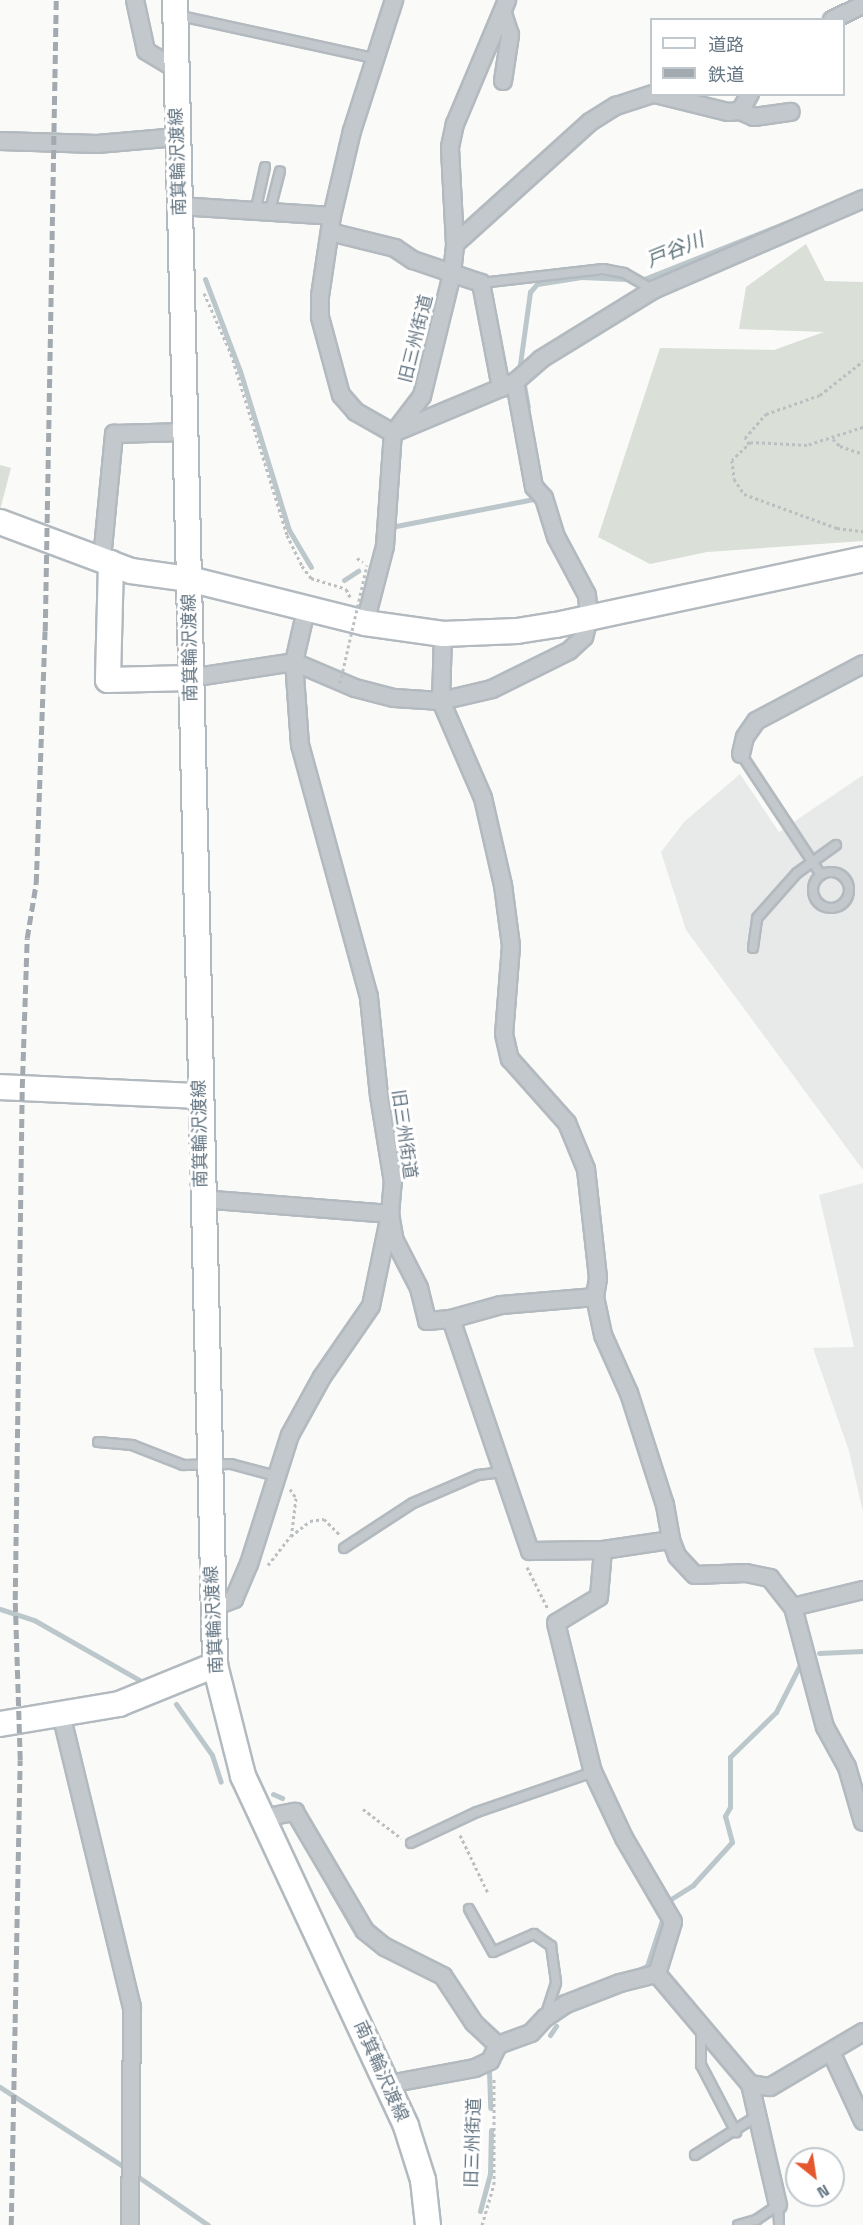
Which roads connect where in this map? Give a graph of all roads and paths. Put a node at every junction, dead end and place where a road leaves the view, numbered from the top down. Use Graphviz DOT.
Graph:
graph roads {
  1 [pos="135,0"];
  2 [pos="394,0"];
  3 [pos="863,5"];
  4 [pos="175,7"];
  5 [pos="506,7"];
  6 [pos="836,18"];
  7 [pos="378,59"];
  8 [pos="174,68"];
  9 [pos="503,81"];
  10 [pos="650,95"];
  11 [pos="662,96"];
  12 [pos="749,96"];
  13 [pos="740,111"];
  14 [pos="791,112"];
  15 [pos="178,137"];
  16 [pos="0,141"];
  17 [pos="265,167"];
  18 [pos="280,171"];
  19 [pos="863,199"];
  20 [pos="179,206"];
  21 [pos="263,209"];
  22 [pos="331,224"];
  23 [pos="455,244"];
  24 [pos="452,274"];
  25 [pos="481,284"];
  26 [pos="649,287"];
  27 [pos="203,291"];
  28 [pos="863,361"];
  29 [pos="508,385"];
  30 [pos="863,427"];
  31 [pos="185,432"];
  32 [pos="393,433"];
  33 [pos="833,439"];
  34 [pos="749,444"];
  35 [pos="863,454"];
  36 [pos="0,522"];
  37 [pos="863,531"];
  38 [pos="863,559"];
  39 [pos="106,561"];
  40 [pos="367,566"];
  41 [pos="189,579"];
  42 [pos="350,597"];
  43 [pos="306,610"];
  44 [pos="589,618"];
  45 [pos="365,623"];
  46 [pos="443,634"];
  47 [pos="294,662"];
  48 [pos="863,663"];
  49 [pos="863,677"];
  50 [pos="190,678"];
  51 [pos="340,683"];
  52 [pos="812,690"];
  53 [pos="441,701"];
  54 [pos="741,754"];
  55 [pos="836,845"];
  56 [pos="812,861"];
  57 [pos="821,875"];
  58 [pos="753,948"];
  59 [pos="0,1088"];
  60 [pos="200,1096"];
  61 [pos="201,1199"];
  62 [pos="390,1214"];
  63 [pos="595,1297"];
  64 [pos="450,1319"];
  65 [pos="98,1442"];
  66 [pos="209,1465"];
  67 [pos="501,1472"];
  68 [pos="276,1476"];
  69 [pos="296,1498"];
  70 [pos="291,1536"];
  71 [pos="671,1540"];
  72 [pos="344,1548"];
  73 [pos="603,1550"];
  74 [pos="528,1559"];
  75 [pos="264,1570"];
  76 [pos="863,1590"];
  77 [pos="793,1607"];
  78 [pos="211,1608"];
  79 [pos="556,1623"];
  80 [pos="215,1665"];
  81 [pos="61,1714"];
  82 [pos="0,1725"];
  83 [pos="593,1772"];
  84 [pos="363,1809"];
  85 [pos="263,1818"];
  86 [pos="454,1821"];
  87 [pos="863,1822"];
  88 [pos="411,1843"];
  89 [pos="488,1893"];
  90 [pos="469,1909"];
  91 [pos="657,1974"];
  92 [pos="545,2018"];
  93 [pos="700,2024"];
  94 [pos="863,2032"];
  95 [pos="498,2045"];
  96 [pos="831,2052"];
  97 [pos="490,2061"];
  98 [pos="389,2084"];
  99 [pos="750,2084"];
  100 [pos="758,2116"];
  101 [pos="863,2121"];
  102 [pos="736,2132"];
  103 [pos="695,2155"];
  104 [pos="778,2205"];
  105 [pos="130,2225"];
  106 [pos="428,2225"];
  107 [pos="482,2225"];
  108 [pos="738,2225"];
  109 [pos="779,2225"];
  1 -- 8 [label="street"];
  2 -- 7 [label="street"];
  3 -- 6 [label="street"];
  4 -- 7 [label="lane"];
  4 -- 8 [label="main road, 南箕輪沢渡線"];
  5 -- 9 [label="street"];
  5 -- 23 [label="street, 旧三州街道"];
  7 -- 22 [label="street"];
  8 -- 15 [label="main road, 南箕輪沢渡線"];
  10 -- 23 [label="street"];
  11 -- 13 [label="street"];
  12 -- 13 [label="street"];
  13 -- 14 [label="street"];
  15 -- 16 [label="street"];
  15 -- 20 [label="main road, 南箕輪沢渡線"];
  17 -- 21 [label="lane"];
  18 -- 21 [label="lane"];
  19 -- 26 [label="street"];
  20 -- 21 [label="street"];
  20 -- 31 [label="main road, 南箕輪沢渡線"];
  21 -- 22 [label="street"];
  22 -- 24 [label="street"];
  22 -- 32 [label="street"];
  23 -- 24 [label="street, 旧三州街道"];
  24 -- 25 [label="street"];
  24 -- 32 [label="street, 旧三州街道"];
  25 -- 26 [label="lane"];
  25 -- 29 [label="street"];
  26 -- 29 [label="street"];
  27 -- 42 [label="path"];
  28 -- 34 [label="path"];
  29 -- 32 [label="street"];
  29 -- 44 [label="street"];
  30 -- 33 [label="path"];
  31 -- 39 [label="street"];
  31 -- 41 [label="main road, 南箕輪沢渡線"];
  32 -- 45 [label="street"];
  33 -- 34 [label="path"];
  33 -- 35 [label="path"];
  34 -- 37 [label="path"];
  36 -- 39 [label="main road"];
  38 -- 44 [label="main road"];
  39 -- 41 [label="main road"];
  39 -- 50 [label="main road"];
  40 -- 51 [label="path, bridge"];
  41 -- 43 [label="main road"];
  41 -- 50 [label="main road, 南箕輪沢渡線"];
  43 -- 45 [label="main road"];
  43 -- 47 [label="street, 旧三州街道"];
  44 -- 46 [label="main road"];
  44 -- 53 [label="street"];
  45 -- 46 [label="main road"];
  46 -- 53 [label="street"];
  47 -- 50 [label="street"];
  47 -- 51 [label="street"];
  47 -- 62 [label="street, 旧三州街道"];
  48 -- 52 [label="street"];
  49 -- 52 [label="street"];
  50 -- 60 [label="main road, 南箕輪沢渡線"];
  51 -- 53 [label="street"];
  52 -- 54 [label="street"];
  53 -- 63 [label="street"];
  54 -- 56 [label="lane"];
  55 -- 56 [label="lane"];
  56 -- 57 [label="lane"];
  56 -- 58 [label="lane"];
  57 -- 57 [label="lane"];
  59 -- 60 [label="main road"];
  60 -- 61 [label="main road, 南箕輪沢渡線"];
  61 -- 62 [label="street"];
  61 -- 66 [label="main road, 南箕輪沢渡線"];
  62 -- 64 [label="street"];
  62 -- 68 [label="street, 旧三州街道"];
  63 -- 64 [label="street"];
  63 -- 71 [label="street"];
  64 -- 67 [label="street"];
  65 -- 66 [label="lane"];
  66 -- 68 [label="lane"];
  66 -- 78 [label="main road, 南箕輪沢渡線"];
  67 -- 72 [label="lane"];
  67 -- 74 [label="street"];
  68 -- 78 [label="street, 旧三州街道"];
  69 -- 70 [label="path"];
  70 -- 72 [label="path"];
  70 -- 75 [label="path"];
  71 -- 73 [label="street"];
  71 -- 77 [label="street"];
  73 -- 74 [label="street"];
  73 -- 79 [label="street"];
  74 -- 79 [label="path"];
  76 -- 77 [label="street"];
  77 -- 87 [label="street"];
  78 -- 80 [label="main road, 南箕輪沢渡線"];
  79 -- 83 [label="street"];
  80 -- 81 [label="main road"];
  80 -- 85 [label="main road, 南箕輪沢渡線"];
  81 -- 82 [label="main road"];
  81 -- 105 [label="street"];
  83 -- 86 [label="lane"];
  83 -- 91 [label="street"];
  84 -- 88 [label="path"];
  85 -- 95 [label="street"];
  85 -- 98 [label="main road, 南箕輪沢渡線"];
  86 -- 88 [label="lane"];
  86 -- 89 [label="path"];
  90 -- 92 [label="lane"];
  91 -- 92 [label="street"];
  91 -- 93 [label="street"];
  92 -- 95 [label="street"];
  93 -- 99 [label="street"];
  93 -- 102 [label="lane"];
  94 -- 96 [label="street"];
  95 -- 97 [label="street"];
  96 -- 99 [label="street"];
  96 -- 101 [label="street"];
  97 -- 98 [label="street"];
  97 -- 107 [label="path, 旧三州街道"];
  98 -- 106 [label="main road, 南箕輪沢渡線"];
  99 -- 100 [label="street"];
  100 -- 102 [label="lane"];
  100 -- 104 [label="street"];
  102 -- 103 [label="lane"];
  104 -- 108 [label="lane"];
  104 -- 109 [label="lane"];
}
